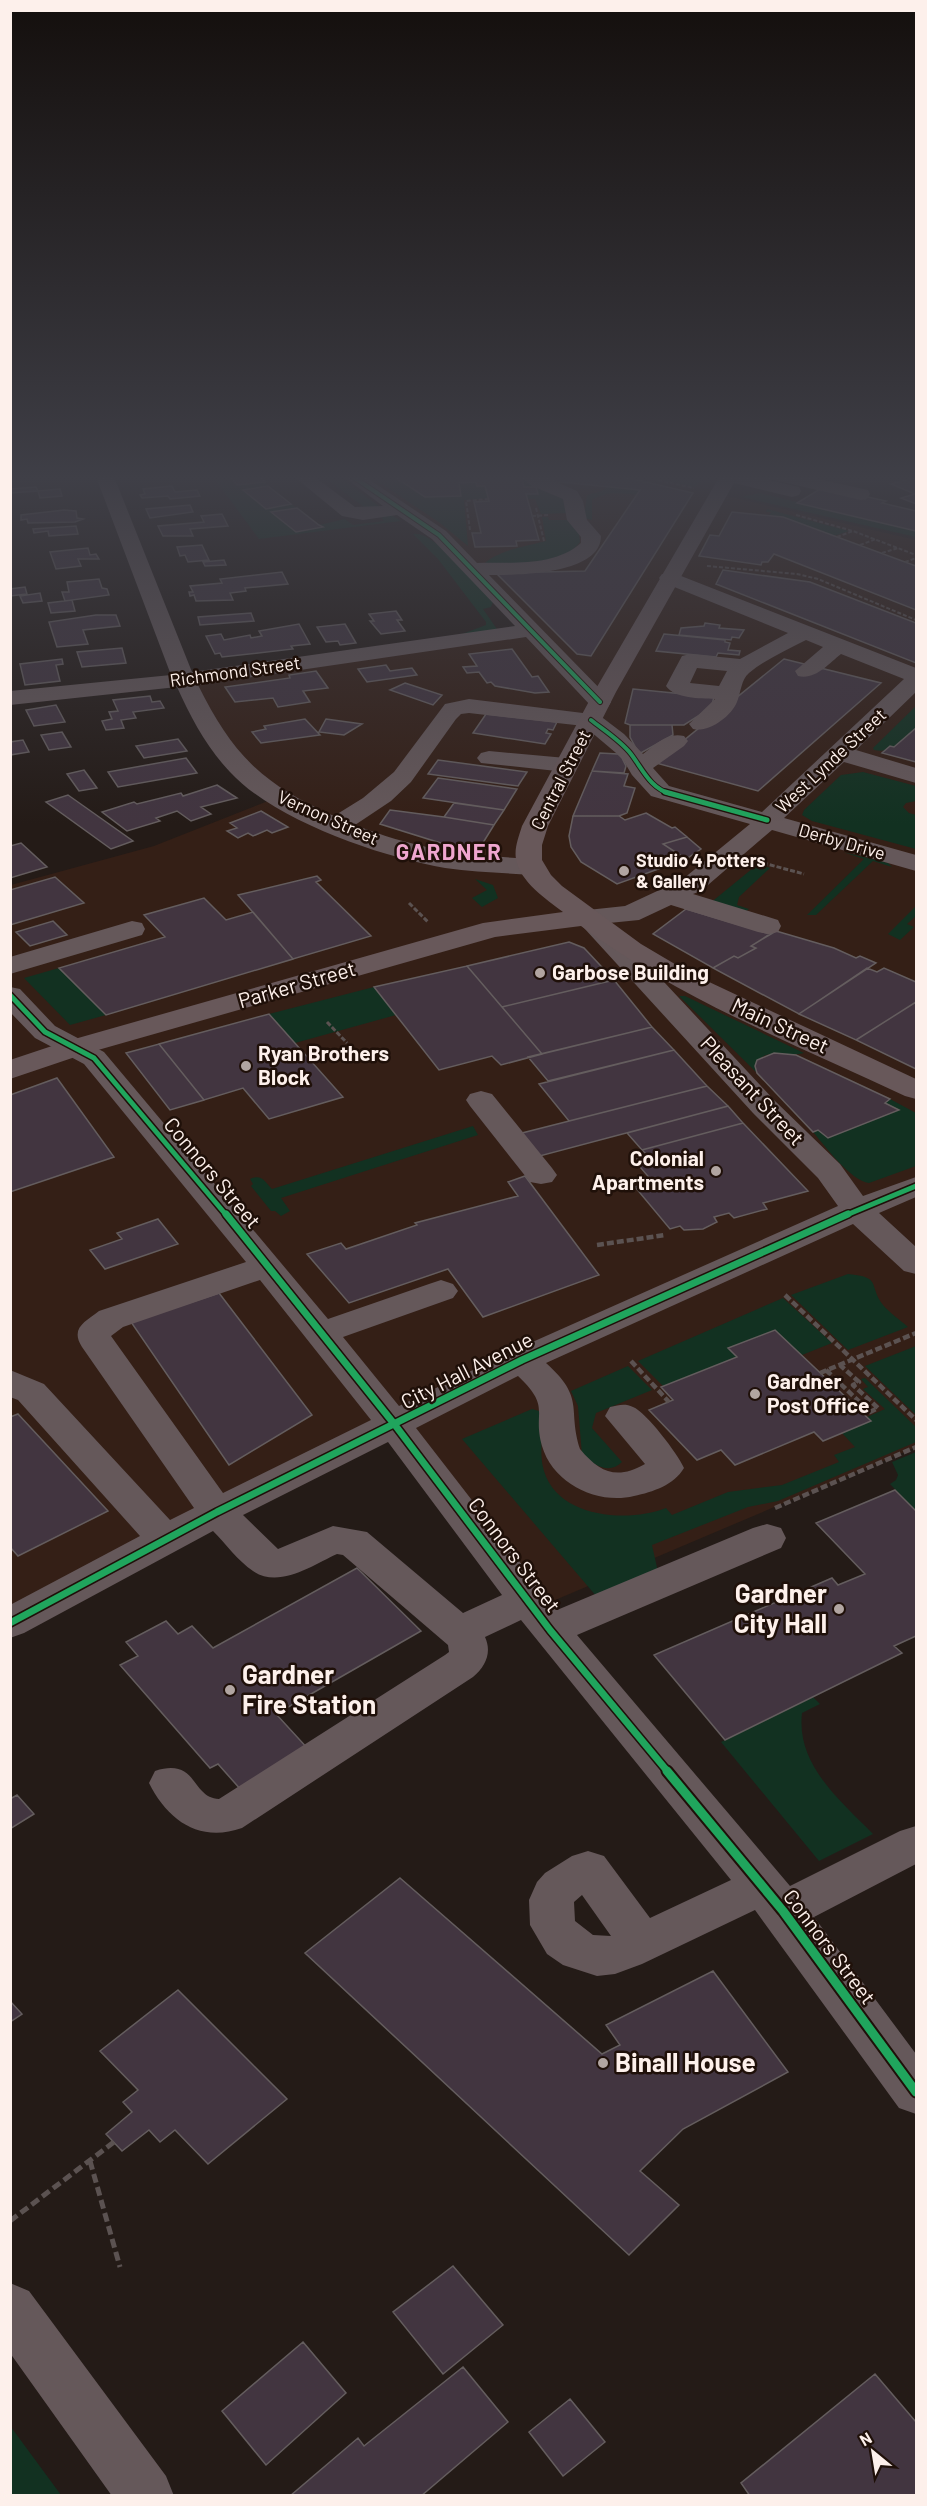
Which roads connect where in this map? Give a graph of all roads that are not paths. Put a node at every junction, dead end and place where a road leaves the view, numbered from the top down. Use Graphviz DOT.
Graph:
graph roads {
  1 [pos="149,591"];
  2 [pos="493,591"];
  3 [pos="662,591"];
  4 [pos="702,591"];
  5 [pos="531,630"];
  6 [pos="805,632"];
  7 [pos="842,647"];
  8 [pos="744,666"];
  9 [pos="810,672"];
  10 [pos="916,678"];
  11 [pos="184,680"];
  12 [pos="729,694"];
  13 [pos="10,698"];
  14 [pos="596,711"];
  15 [pos="701,724"];
  16 [pos="676,741"];
  17 [pos="833,749"];
  18 [pos="489,758"];
  19 [pos="566,765"];
  20 [pos="639,767"];
  21 [pos="916,776"];
  22 [pos="767,820"];
  23 [pos="336,825"];
  24 [pos="916,863"];
  25 [pos="532,867"];
  26 [pos="671,896"];
  27 [pos="587,917"];
  28 [pos="768,926"];
  29 [pos="132,929"];
  30 [pos="10,966"];
  31 [pos="10,995"];
  32 [pos="74,1048"];
  33 [pos="10,1070"];
  34 [pos="916,1090"];
  35 [pos="481,1100"];
  36 [pos="541,1175"];
  37 [pos="916,1186"];
  38 [pos="857,1210"];
  39 [pos="916,1264"];
  40 [pos="267,1266"];
  41 [pos="441,1291"];
  42 [pos="321,1333"];
  43 [pos="522,1360"];
  44 [pos="10,1382"];
  45 [pos="623,1416"];
  46 [pos="394,1425"];
  47 [pos="217,1512"];
  48 [pos="770,1523"];
  49 [pos="165,1539"];
  50 [pos="539,1615"];
  51 [pos="10,1623"];
  52 [pos="459,1632"];
  53 [pos="170,1783"];
  54 [pos="916,1844"];
  55 [pos="772,1899"];
  56 [pos="642,1943"];
  57 [pos="916,2092"];
  58 [pos="10,2309"];
  59 [pos="146,2496"];
  1 -- 11 [label="street, Vernon Street"];
  2 -- 5 [label="street, Derby Drive"];
  3 -- 14 [label="main road, Central Street"];
  4 -- 6 [label="street"];
  5 -- 11 [label="street, Richmond Street"];
  5 -- 14 [label="street, Derby Drive"];
  6 -- 7 [label="street"];
  6 -- 8 [label="street"];
  7 -- 9 [label="street"];
  7 -- 10 [label="street"];
  8 -- 12 [label="street"];
  8 -- 12 [label="street"];
  10 -- 17 [label="street, West Lynde Street"];
  11 -- 13 [label="street, Richmond Street"];
  11 -- 23 [label="street, Vernon Street"];
  12 -- 15 [label="street"];
  14 -- 19 [label="main road, Central Street"];
  14 -- 20 [label="street, Derby Drive"];
  14 -- 23 [label="street"];
  16 -- 20 [label="street"];
  17 -- 21 [label="street"];
  17 -- 22 [label="street, West Lynde Street"];
  18 -- 19 [label="street"];
  19 -- 25 [label="main road, Central Street"];
  20 -- 22 [label="street, Derby Drive"];
  22 -- 24 [label="street, Derby Drive"];
  22 -- 26 [label="street, West Lynde Street"];
  23 -- 25 [label="street, Vernon Street"];
  25 -- 27 [label="main road"];
  26 -- 27 [label="street, West Lynde Street"];
  26 -- 28 [label="street"];
  27 -- 32 [label="main road, Parker Street"];
  27 -- 34 [label="main road, Main Street"];
  27 -- 38 [label="street, Pleasant Street"];
  29 -- 30 [label="street"];
  31 -- 32 [label="street, Connors Street"];
  32 -- 33 [label="main road, Parker Street"];
  32 -- 40 [label="street, Connors Street"];
  35 -- 36 [label="street"];
  37 -- 38 [label="street, City Hall Avenue"];
  38 -- 39 [label="street, Pleasant Street"];
  38 -- 43 [label="street, City Hall Avenue"];
  40 -- 42 [label="street, Connors Street"];
  40 -- 47 [label="street"];
  41 -- 42 [label="street"];
  42 -- 46 [label="street, Connors Street"];
  43 -- 45 [label="street"];
  43 -- 46 [label="street, City Hall Avenue"];
  44 -- 49 [label="street"];
  46 -- 47 [label="street, City Hall Avenue"];
  46 -- 50 [label="street, Connors Street"];
  47 -- 49 [label="street, City Hall Avenue"];
  47 -- 52 [label="street"];
  48 -- 50 [label="street"];
  49 -- 51 [label="street, City Hall Avenue"];
  50 -- 52 [label="street"];
  50 -- 55 [label="street, Connors Street"];
  52 -- 53 [label="street"];
  54 -- 55 [label="street"];
  55 -- 56 [label="street"];
  55 -- 57 [label="street, Connors Street"];
  58 -- 59 [label="street"];
}
